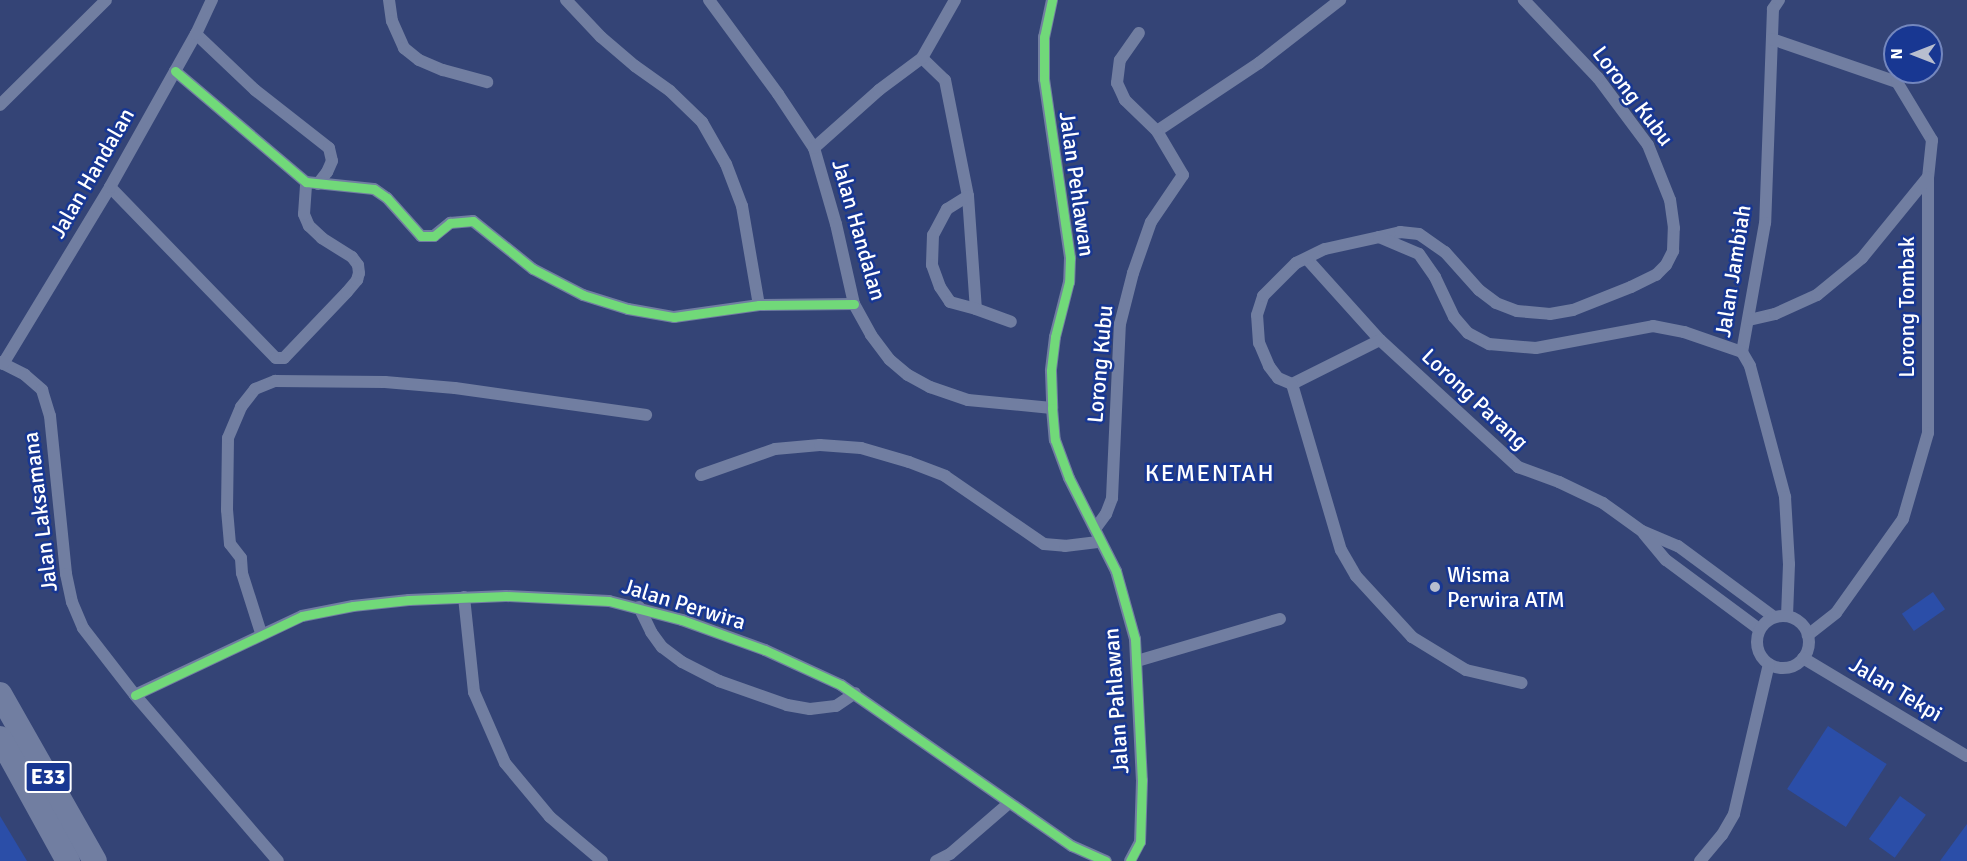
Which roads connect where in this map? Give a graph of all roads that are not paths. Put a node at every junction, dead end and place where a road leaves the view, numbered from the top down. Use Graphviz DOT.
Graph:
graph roads {
  1 [pos="106,0"];
  2 [pos="212,0"];
  3 [pos="389,0"];
  4 [pos="566,0"];
  5 [pos="709,0"];
  6 [pos="955,0"];
  7 [pos="1052,0"];
  8 [pos="1340,0"];
  9 [pos="1524,0"];
  10 [pos="1779,0"];
  11 [pos="1139,33"];
  12 [pos="196,34"];
  13 [pos="1772,39"];
  14 [pos="922,58"];
  15 [pos="175,71"];
  16 [pos="488,82"];
  17 [pos="0,105"];
  18 [pos="1157,131"];
  19 [pos="814,148"];
  20 [pos="1928,177"];
  21 [pos="312,183"];
  22 [pos="110,187"];
  23 [pos="968,196"];
  24 [pos="1378,237"];
  25 [pos="1307,259"];
  26 [pos="854,304"];
  27 [pos="759,305"];
  28 [pos="976,309"];
  29 [pos="1749,320"];
  30 [pos="1011,322"];
  31 [pos="1380,340"];
  32 [pos="1742,352"];
  33 [pos="2,363"];
  34 [pos="1292,384"];
  35 [pos="1052,408"];
  36 [pos="646,415"];
  37 [pos="701,475"];
  38 [pos="1095,529"];
  39 [pos="1642,531"];
  40 [pos="1101,542"];
  41 [pos="464,597"];
  42 [pos="639,607"];
  43 [pos="1787,615"];
  44 [pos="1774,616"];
  45 [pos="1280,619"];
  46 [pos="1759,629"];
  47 [pos="261,633"];
  48 [pos="1808,635"];
  49 [pos="1803,658"];
  50 [pos="1137,661"];
  51 [pos="1769,664"];
  52 [pos="1522,683"];
  53 [pos="855,693"];
  54 [pos="0,694"];
  55 [pos="135,695"];
  56 [pos="0,738"];
  57 [pos="1967,756"];
  58 [pos="1009,802"];
  59 [pos="68,861"];
  60 [pos="95,861"];
  61 [pos="278,861"];
  62 [pos="602,861"];
  63 [pos="936,861"];
  64 [pos="1106,861"];
  65 [pos="1130,861"];
  66 [pos="1700,861"];
  1 -- 17 [label="street"];
  2 -- 12 [label="street, Jalan Handalan"];
  3 -- 16 [label="street"];
  4 -- 27 [label="street"];
  5 -- 19 [label="street, Jalan Handalan"];
  6 -- 14 [label="street"];
  7 -- 35 [label="street, Jalan Pehlawan"];
  8 -- 18 [label="street"];
  9 -- 24 [label="street, Lorong Kubu"];
  10 -- 13 [label="street, Jalan Jambiah"];
  11 -- 18 [label="street"];
  12 -- 15 [label="street, Jalan Handalan"];
  12 -- 21 [label="street"];
  13 -- 20 [label="street, Lorong Tombak"];
  13 -- 29 [label="street, Jalan Jambiah"];
  14 -- 19 [label="street"];
  14 -- 23 [label="street"];
  15 -- 21 [label="street"];
  15 -- 22 [label="street, Jalan Handalan"];
  18 -- 38 [label="street, Lorong Kubu"];
  19 -- 26 [label="street, Jalan Handalan"];
  20 -- 29 [label="street"];
  20 -- 48 [label="street, Lorong Tombak"];
  21 -- 22 [label="street"];
  21 -- 27 [label="street"];
  22 -- 33 [label="street, Jalan Handalan"];
  23 -- 28 [label="street"];
  23 -- 28 [label="street"];
  24 -- 25 [label="street, Lorong Kubu"];
  24 -- 32 [label="street"];
  25 -- 31 [label="street, Lorong Parang"];
  25 -- 34 [label="street, Lorong Kubu"];
  26 -- 27 [label="street"];
  26 -- 35 [label="street, Jalan Handalan"];
  28 -- 30 [label="street"];
  29 -- 32 [label="street, Jalan Jambiah"];
  31 -- 34 [label="street"];
  31 -- 39 [label="street, Lorong Parang"];
  32 -- 43 [label="street, Jalan Jambiah"];
  33 -- 55 [label="street, Jalan Laksamana"];
  34 -- 52 [label="street"];
  35 -- 38 [label="street, Jalan Pahlawan"];
  36 -- 47 [label="street"];
  37 -- 40 [label="street"];
  38 -- 40 [label="street, Jalan Pahlawan"];
  39 -- 44 [label="street, Lorong Parang"];
  39 -- 46 [label="street, Lorong Parang"];
  40 -- 50 [label="street, Jalan Pahlawan"];
  41 -- 42 [label="street, Jalan Perwira"];
  41 -- 47 [label="street, Jalan Perwira"];
  41 -- 62 [label="street"];
  42 -- 53 [label="street, Jalan Perwira"];
  42 -- 53 [label="street, Jalan Perwira"];
  43 -- 44 [label="street"];
  43 -- 48 [label="street"];
  44 -- 46 [label="street"];
  45 -- 50 [label="street"];
  46 -- 51 [label="street"];
  47 -- 55 [label="street, Jalan Perwira"];
  48 -- 49 [label="street"];
  49 -- 51 [label="street"];
  49 -- 57 [label="street, Jalan Tekpi"];
  50 -- 65 [label="street, Jalan Pahlawan"];
  51 -- 66 [label="street"];
  53 -- 58 [label="street, Jalan Perwira"];
  54 -- 60 [label="highway, E33"];
  55 -- 61 [label="street, Jalan Laksamana"];
  56 -- 59 [label="highway, E33"];
  58 -- 63 [label="street"];
  58 -- 64 [label="street, Jalan Perwira"];
}
